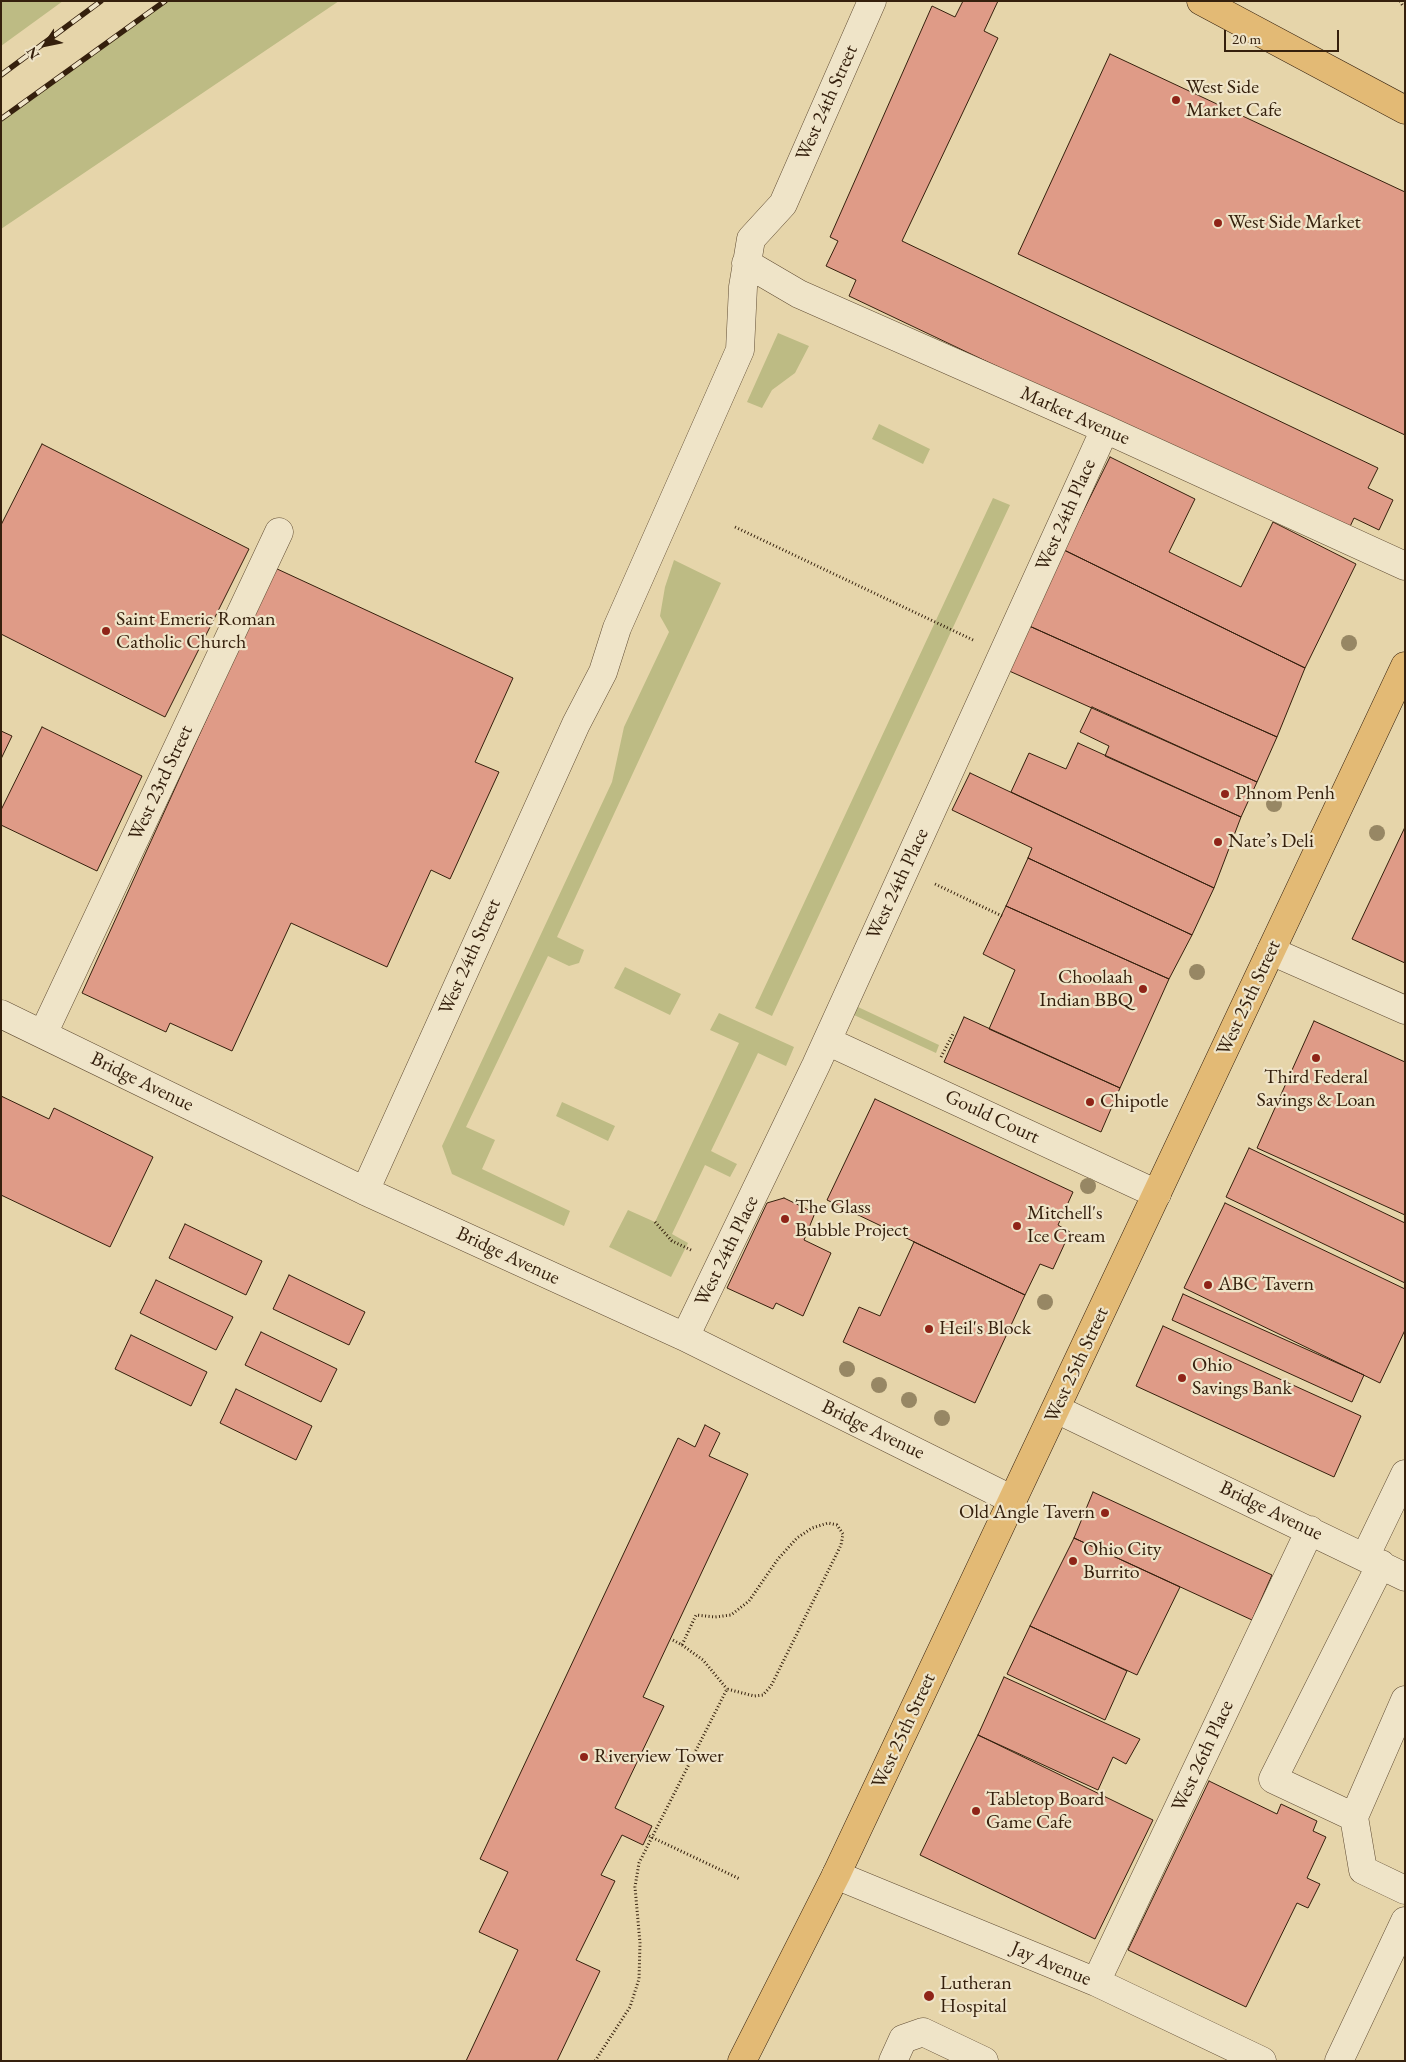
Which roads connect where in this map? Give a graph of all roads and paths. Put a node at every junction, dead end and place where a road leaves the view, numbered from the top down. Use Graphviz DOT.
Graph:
graph roads {
  1 [pos="872,1"];
  2 [pos="1201,1"];
  3 [pos="1400,1"];
  4 [pos="1403,6"];
  5 [pos="1405,110"];
  6 [pos="746,263"];
  7 [pos="1101,439"];
  8 [pos="735,527"];
  9 [pos="279,532"];
  10 [pos="1405,566"];
  11 [pos="1003,654"];
  12 [pos="1405,666"];
  13 [pos="905,869"];
  14 [pos="1002,916"];
  15 [pos="1271,951"];
  16 [pos="1405,1010"];
  17 [pos="1,1014"];
  18 [pos="43,1034"];
  19 [pos="827,1041"];
  20 [pos="366,1191"];
  21 [pos="1157,1194"];
  22 [pos="655,1222"];
  23 [pos="698,1253"];
  24 [pos="685,1337"];
  25 [pos="1056,1409"];
  26 [pos="1405,1474"];
  27 [pos="1013,1500"];
  28 [pos="1310,1530"];
  29 [pos="1373,1561"];
  30 [pos="1405,1577"];
  31 [pos="671,1639"];
  32 [pos="682,1645"];
  33 [pos="727,1689"];
  34 [pos="1405,1700"];
  35 [pos="1354,1816"];
  36 [pos="650,1837"];
  37 [pos="836,1875"];
  38 [pos="740,1879"];
  39 [pos="1405,1890"];
  40 [pos="1405,1921"];
  41 [pos="1096,1982"];
  42 [pos="1219,2052"];
  43 [pos="595,2061"];
  44 [pos="742,2061"];
  45 [pos="893,2061"];
  46 [pos="984,2061"];
  47 [pos="1262,2061"];
  48 [pos="1339,2061"];
  1 -- 6 [label="street, West 24th Street"];
  2 -- 5 [label="main road"];
  3 -- 4 [label="path"];
  6 -- 7 [label="street, Market Avenue"];
  6 -- 20 [label="street, West 24th Street"];
  7 -- 10 [label="street, Market Avenue"];
  7 -- 11 [label="street, West 24th Place"];
  8 -- 11 [label="path"];
  9 -- 18 [label="street, West 23rd Street"];
  11 -- 13 [label="street, West 24th Place"];
  12 -- 15 [label="main road, West 25th Street"];
  13 -- 14 [label="path"];
  13 -- 19 [label="street, West 24th Place"];
  15 -- 16 [label="street"];
  15 -- 21 [label="main road, West 25th Street"];
  17 -- 18 [label="street, Bridge Avenue"];
  18 -- 20 [label="street, Bridge Avenue"];
  19 -- 21 [label="street, Gould Court"];
  19 -- 24 [label="street, West 24th Place"];
  20 -- 24 [label="street, Bridge Avenue"];
  21 -- 25 [label="main road, West 25th Street"];
  22 -- 23 [label="path"];
  24 -- 27 [label="street, Bridge Avenue"];
  25 -- 27 [label="main road, West 25th Street"];
  25 -- 28 [label="street, Bridge Avenue"];
  26 -- 29 [label="street"];
  27 -- 37 [label="main road, West 25th Street"];
  28 -- 29 [label="street, Bridge Avenue"];
  28 -- 41 [label="street, West 26th Place"];
  29 -- 30 [label="street, Bridge Avenue"];
  29 -- 35 [label="street"];
  31 -- 32 [label="path"];
  32 -- 33 [label="path"];
  32 -- 33 [label="path"];
  33 -- 36 [label="path"];
  34 -- 35 [label="street"];
  35 -- 39 [label="street"];
  36 -- 38 [label="path"];
  36 -- 43 [label="path"];
  37 -- 41 [label="street, Jay Avenue"];
  37 -- 44 [label="main road, West 25th Street"];
  40 -- 48 [label="street"];
  41 -- 42 [label="street, Jay Avenue"];
  42 -- 47 [label="street, Jay Avenue"];
  45 -- 46 [label="street"];
}
